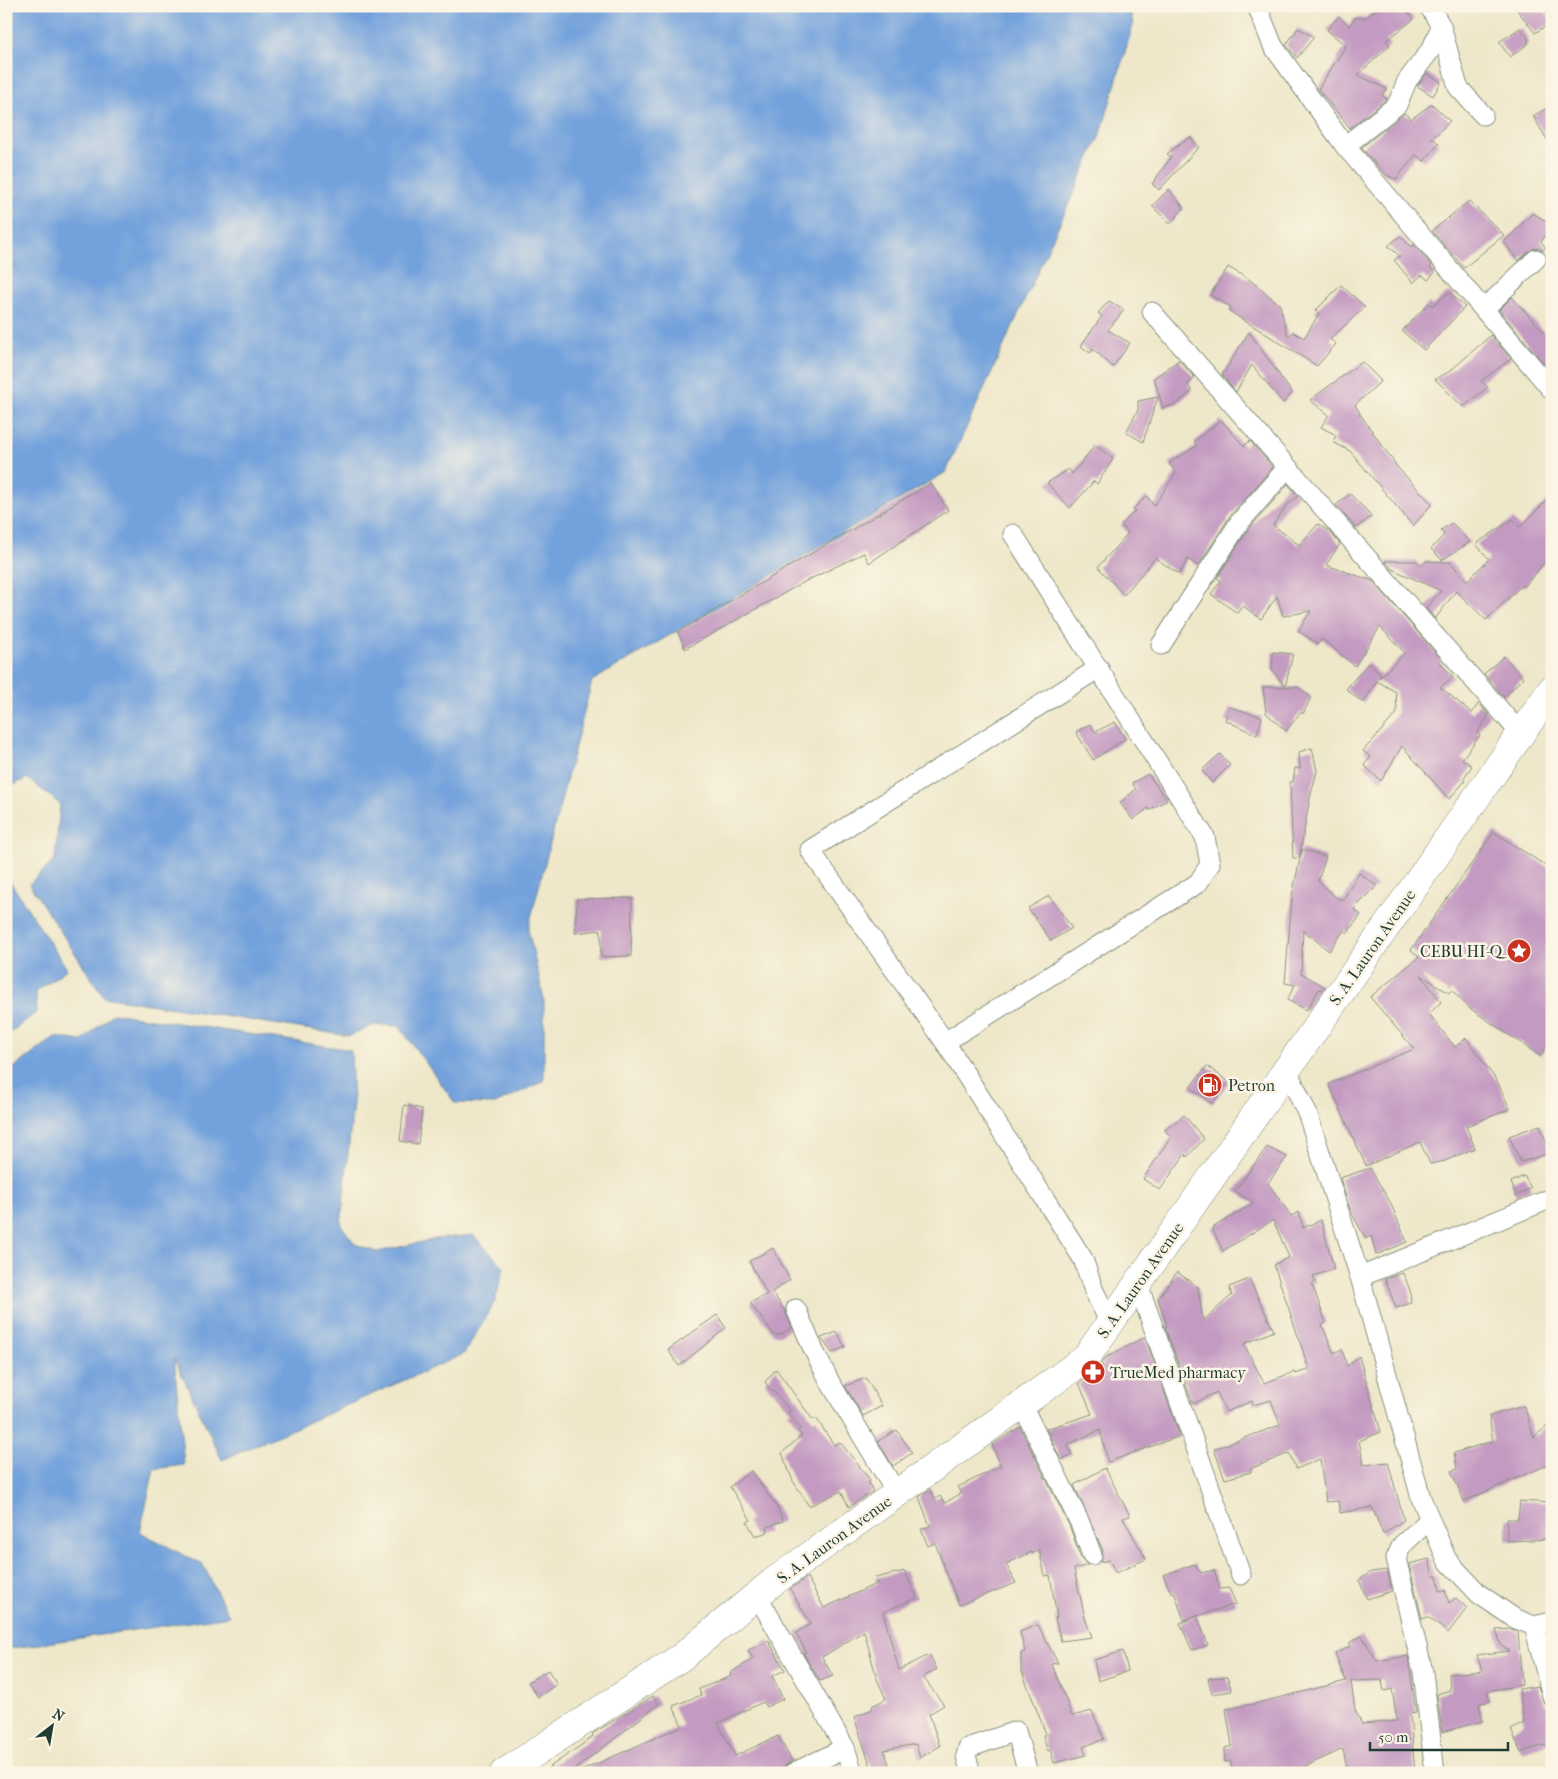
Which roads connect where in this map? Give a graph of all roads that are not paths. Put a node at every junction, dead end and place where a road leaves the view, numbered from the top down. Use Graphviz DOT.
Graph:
graph roads {
  1 [pos="1257,6"];
  2 [pos="1430,6"];
  3 [pos="1441,26"];
  4 [pos="1483,115"];
  5 [pos="1345,146"];
  6 [pos="1536,260"];
  7 [pos="1485,308"];
  8 [pos="1152,312"];
  9 [pos="1552,390"];
  10 [pos="1287,468"];
  11 [pos="1013,534"];
  12 [pos="1162,644"];
  13 [pos="1099,668"];
  14 [pos="1552,689"];
  15 [pos="1521,734"];
  16 [pos="945,1042"];
  17 [pos="1286,1070"];
  18 [pos="1552,1198"];
  19 [pos="1360,1277"];
  20 [pos="1138,1284"];
  21 [pos="796,1309"];
  22 [pos="1109,1321"];
  23 [pos="1022,1405"];
  24 [pos="897,1494"];
  25 [pos="1429,1520"];
  26 [pos="1092,1555"];
  27 [pos="1240,1575"];
  28 [pos="757,1595"];
  29 [pos="1543,1624"];
  30 [pos="1552,1696"];
  31 [pos="844,1748"];
  32 [pos="504,1773"];
  33 [pos="794,1773"];
  34 [pos="852,1773"];
  35 [pos="971,1773"];
  36 [pos="1028,1773"];
  37 [pos="1435,1773"];
  1 -- 5 [label="street"];
  2 -- 3 [label="street"];
  3 -- 4 [label="street"];
  3 -- 5 [label="street"];
  5 -- 7 [label="street"];
  6 -- 7 [label="street"];
  7 -- 9 [label="street"];
  8 -- 10 [label="street"];
  10 -- 12 [label="street"];
  10 -- 15 [label="street"];
  11 -- 13 [label="street"];
  13 -- 16 [label="street"];
  13 -- 16 [label="street"];
  14 -- 15 [label="highway, S. A. Lauron Avenue"];
  15 -- 17 [label="highway, S. A. Lauron Avenue"];
  16 -- 22 [label="street"];
  17 -- 19 [label="street"];
  17 -- 20 [label="highway, S. A. Lauron Avenue"];
  18 -- 19 [label="street"];
  19 -- 25 [label="street"];
  20 -- 22 [label="highway, S. A. Lauron Avenue"];
  20 -- 27 [label="street"];
  21 -- 24 [label="street"];
  22 -- 23 [label="highway, S. A. Lauron Avenue"];
  23 -- 24 [label="highway, S. A. Lauron Avenue"];
  23 -- 26 [label="street"];
  24 -- 28 [label="highway, S. A. Lauron Avenue"];
  25 -- 29 [label="street"];
  25 -- 37 [label="street"];
  28 -- 31 [label="street"];
  28 -- 32 [label="highway, S. A. Lauron Avenue"];
  29 -- 30 [label="street"];
  31 -- 33 [label="street"];
  31 -- 34 [label="street"];
  35 -- 36 [label="street"];
}
